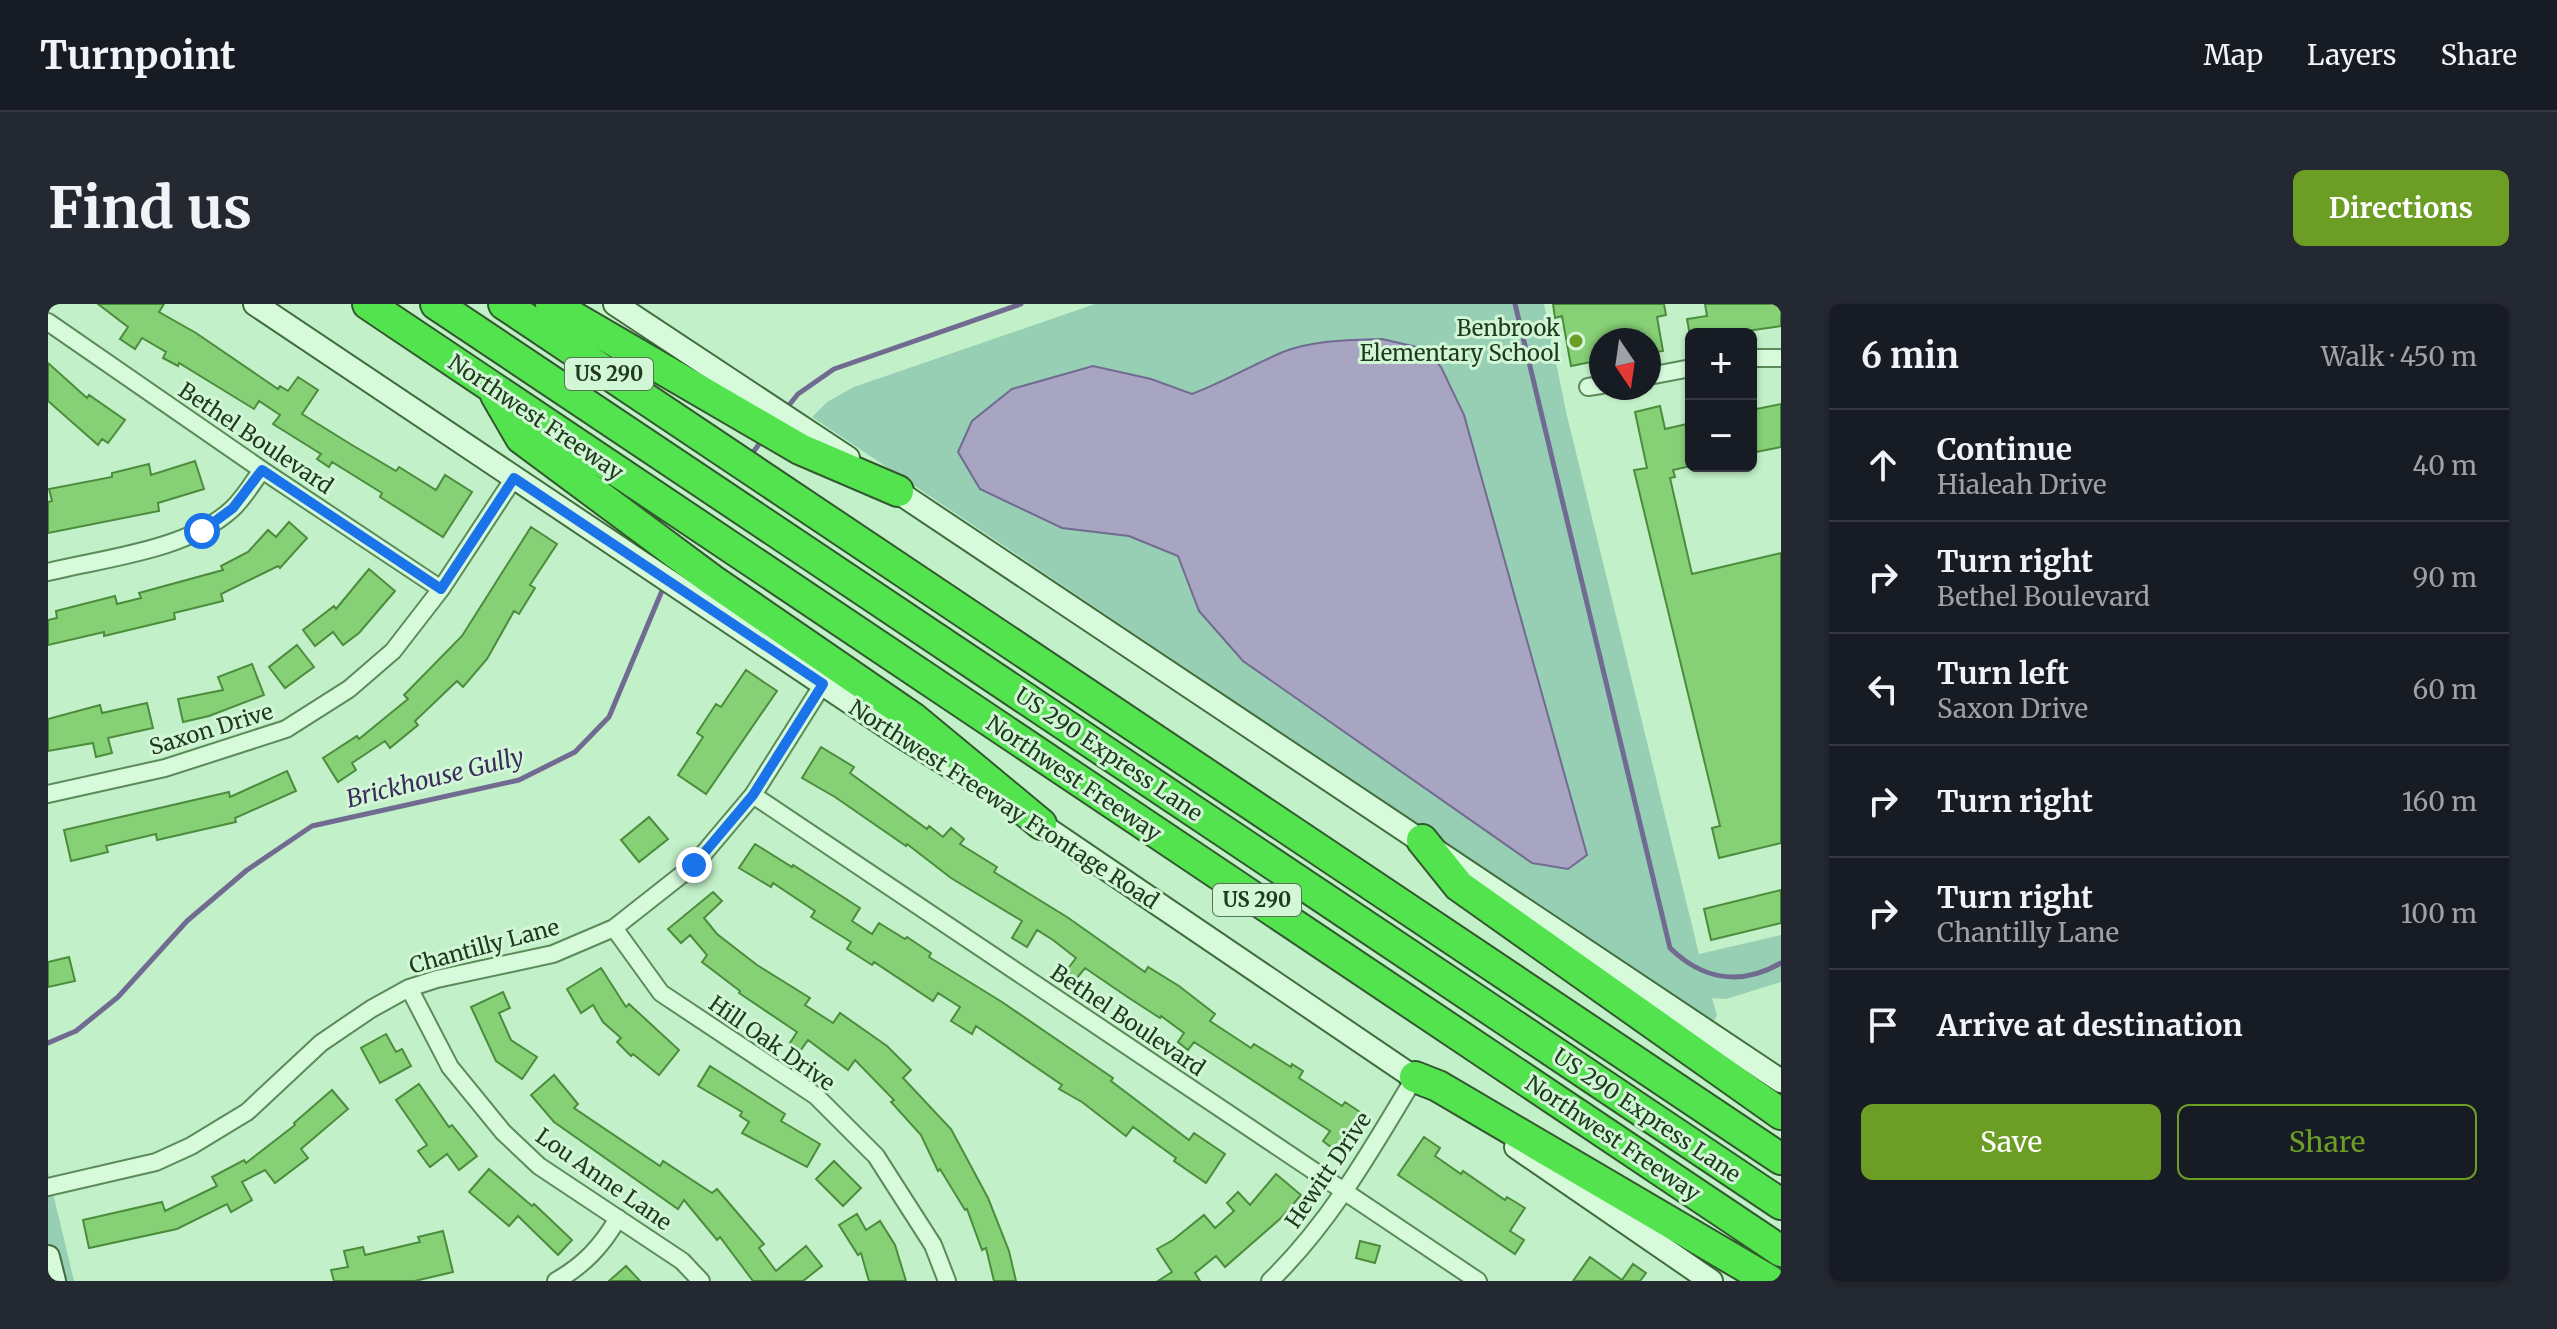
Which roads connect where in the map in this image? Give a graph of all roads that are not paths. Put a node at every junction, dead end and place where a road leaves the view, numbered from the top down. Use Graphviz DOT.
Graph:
graph roads {
  1 [pos="255,304"];
  2 [pos="368,304"];
  3 [pos="436,304"];
  4 [pos="504,304"];
  5 [pos="551,304"];
  6 [pos="628,308"];
  7 [pos="48,322"];
  8 [pos="1757,358"];
  9 [pos="1781,358"];
  10 [pos="1685,369"];
  11 [pos="1661,374"];
  12 [pos="493,389"];
  13 [pos="742,402"];
  14 [pos="262,470"];
  15 [pos="514,478"];
  16 [pos="898,491"];
  17 [pos="644,548"];
  18 [pos="48,572"];
  19 [pos="441,589"];
  20 [pos="706,590"];
  21 [pos="823,684"];
  22 [pos="48,794"];
  23 [pos="753,795"];
  24 [pos="1041,824"];
  25 [pos="1422,840"];
  26 [pos="614,928"];
  27 [pos="409,988"];
  28 [pos="1415,1077"];
  29 [pos="1781,1081"];
  30 [pos="1781,1114"];
  31 [pos="1781,1159"];
  32 [pos="48,1187"];
  33 [pos="1344,1191"];
  34 [pos="1781,1204"];
  35 [pos="618,1218"];
  36 [pos="1781,1251"];
  37 [pos="48,1257"];
  38 [pos="54,1281"];
  39 [pos="556,1281"];
  40 [pos="701,1281"];
  41 [pos="947,1281"];
  42 [pos="1270,1281"];
  43 [pos="1478,1281"];
  44 [pos="1711,1281"];
  45 [pos="1770,1281"];
  1 -- 15 [label="main road"];
  2 -- 12 [label="highway, Northwest Freeway / US 290"];
  3 -- 34 [label="highway, US 290 Express Lane"];
  4 -- 31 [label="highway, US 290"];
  5 -- 13 [label="highway"];
  6 -- 13 [label="main road"];
  7 -- 14 [label="street, Bethel Boulevard"];
  8 -- 9 [label="street"];
  10 -- 11 [label="street"];
  12 -- 17 [label="highway"];
  12 -- 36 [label="highway, Northwest Freeway / US 290"];
  13 -- 16 [label="highway"];
  14 -- 18 [label="street"];
  14 -- 19 [label="street, Bethel Boulevard"];
  15 -- 17 [label="main road"];
  15 -- 19 [label="street, Saxon Drive"];
  16 -- 25 [label="main road"];
  17 -- 20 [label="highway"];
  19 -- 22 [label="street, Saxon Drive"];
  20 -- 21 [label="main road, Northwest Freeway Frontage Road"];
  20 -- 24 [label="highway"];
  21 -- 23 [label="street, Chantilly Lane"];
  21 -- 24 [label="main road, Northwest Freeway Frontage Road"];
  23 -- 26 [label="street, Chantilly Lane"];
  23 -- 33 [label="street, Bethel Boulevard"];
  24 -- 28 [label="main road, Northwest Freeway Frontage Road"];
  25 -- 29 [label="main road"];
  25 -- 30 [label="highway"];
  26 -- 27 [label="street, Chantilly Lane"];
  26 -- 41 [label="street, Hill Oak Drive"];
  27 -- 32 [label="street, Chantilly Lane"];
  27 -- 35 [label="street, Lou Anne Lane"];
  28 -- 33 [label="street, Hewitt Drive"];
  28 -- 44 [label="main road, Northwest Freeway Frontage Road"];
  28 -- 45 [label="highway"];
  33 -- 42 [label="street, Hewitt Drive"];
  33 -- 43 [label="street, Bethel Boulevard"];
  35 -- 39 [label="street"];
  35 -- 40 [label="street, Lou Anne Lane"];
  37 -- 38 [label="main road"];
}
